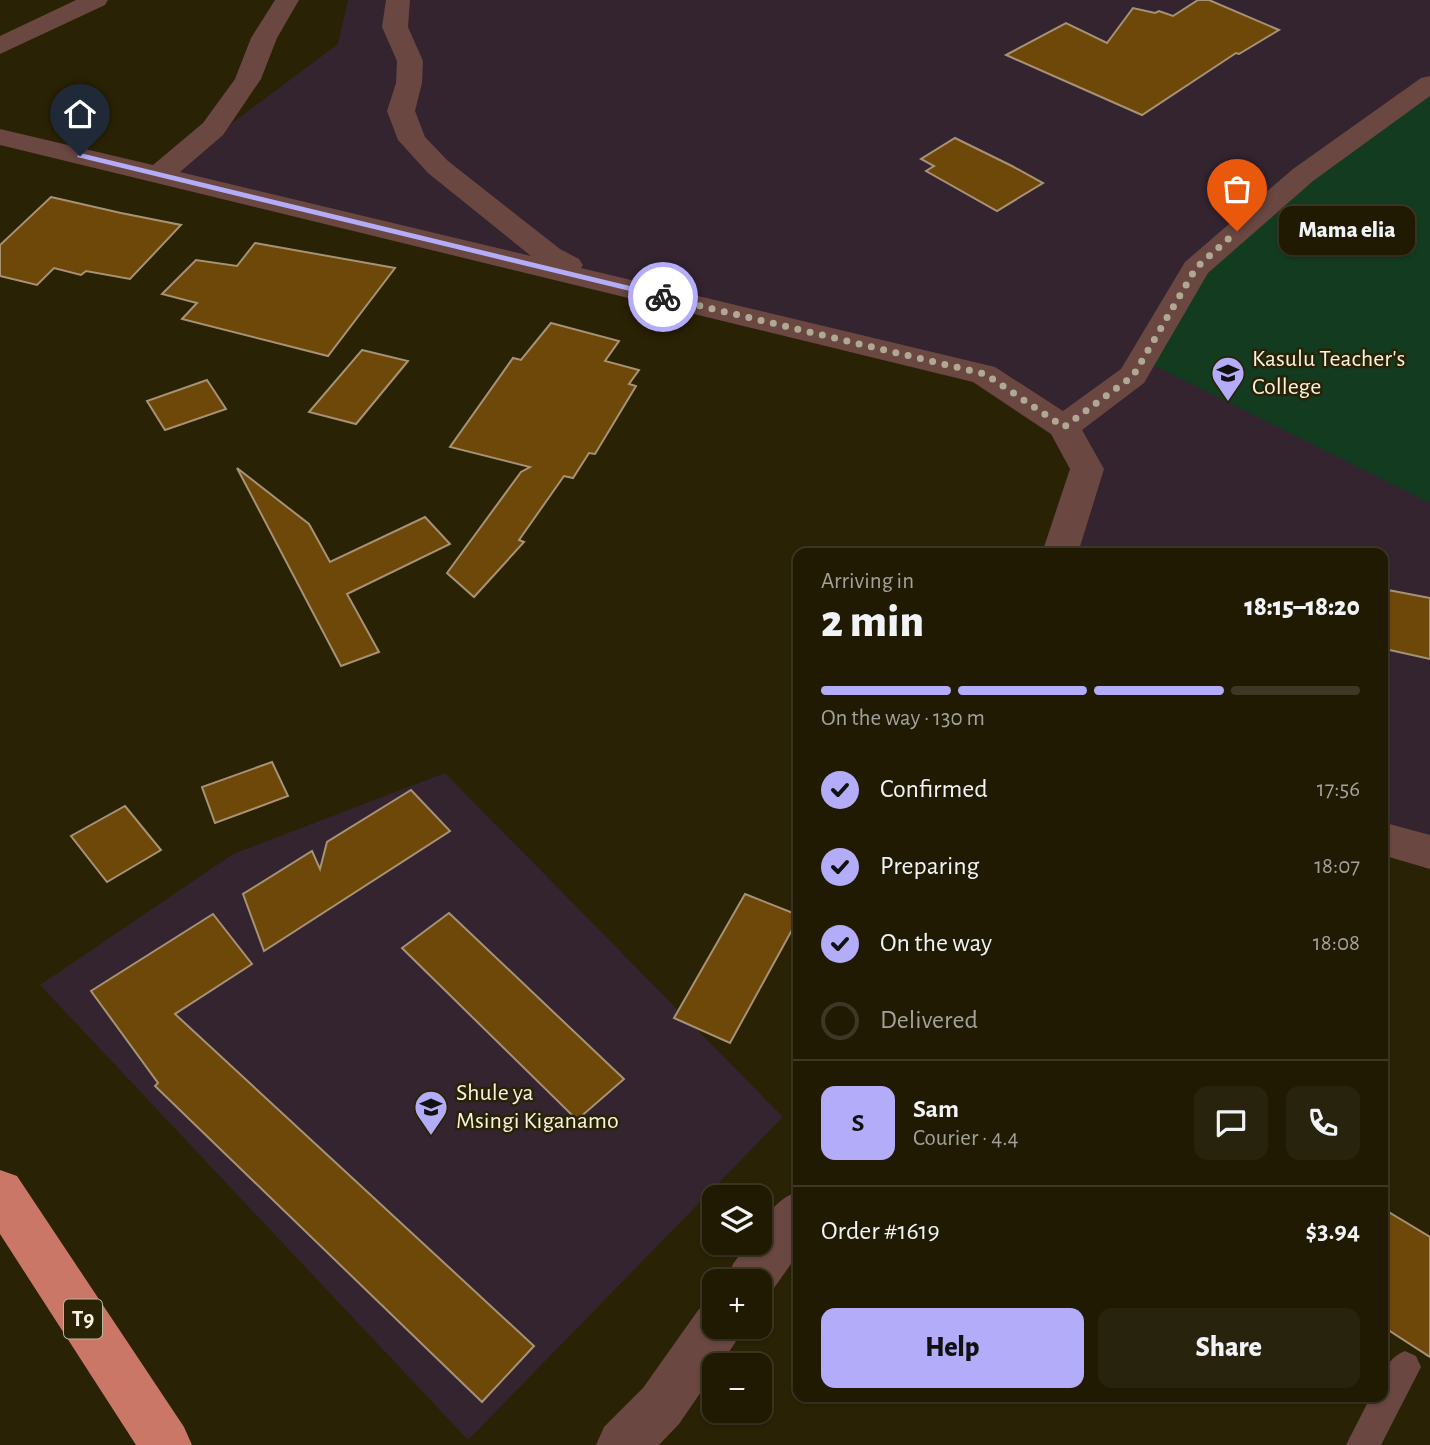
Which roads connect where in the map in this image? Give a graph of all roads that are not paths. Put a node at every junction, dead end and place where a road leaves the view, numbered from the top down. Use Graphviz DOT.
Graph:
graph roads {
  1 [pos="96,0"];
  2 [pos="287,0"];
  3 [pos="376,0"];
  4 [pos="396,13"];
  5 [pos="0,46"];
  6 [pos="1430,84"];
  7 [pos="0,136"];
  8 [pos="159,175"];
  9 [pos="597,281"];
  10 [pos="1064,427"];
  11 [pos="1062,548"];
  12 [pos="1388,840"];
  13 [pos="1430,852"];
  14 [pos="0,1192"];
  15 [pos="793,1221"];
  16 [pos="759,1269"];
  17 [pos="708,1339"];
  18 [pos="1405,1367"];
  19 [pos="1388,1399"];
  20 [pos="1386,1402"];
  21 [pos="166,1445"];
  22 [pos="621,1445"];
  23 [pos="1363,1445"];
  1 -- 5 [label="street"];
  2 -- 8 [label="street"];
  3 -- 4 [label="street"];
  4 -- 9 [label="street"];
  6 -- 10 [label="street"];
  7 -- 8 [label="street"];
  8 -- 9 [label="street"];
  9 -- 10 [label="street"];
  10 -- 11 [label="street"];
  12 -- 13 [label="street"];
  14 -- 21 [label="highway, T9"];
  15 -- 16 [label="street"];
  17 -- 22 [label="street"];
  18 -- 19 [label="lane"];
  20 -- 23 [label="lane"];
}
